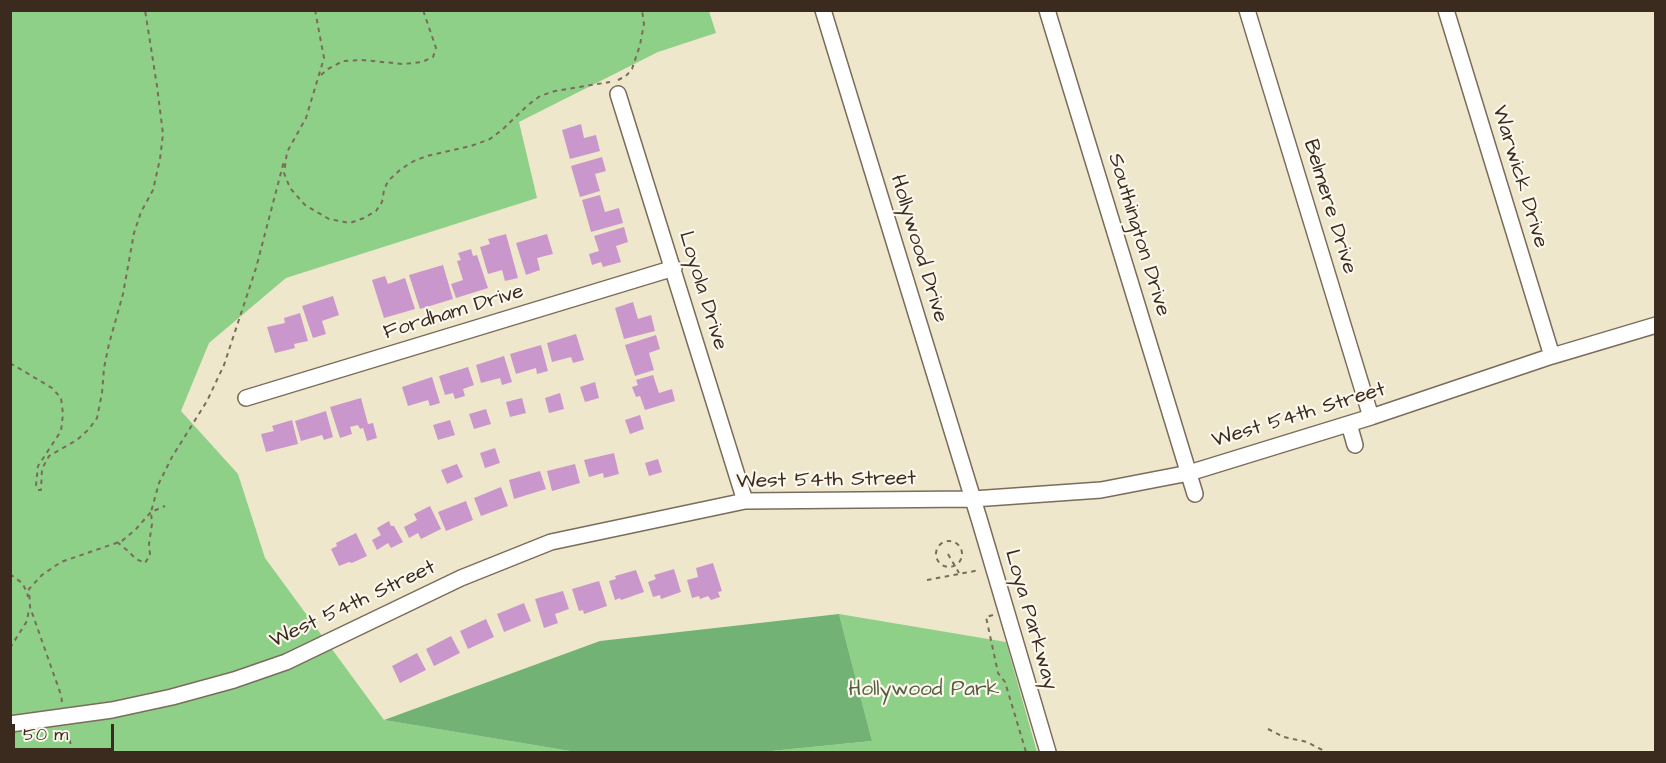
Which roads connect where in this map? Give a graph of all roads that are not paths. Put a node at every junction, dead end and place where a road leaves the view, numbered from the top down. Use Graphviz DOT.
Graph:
graph roads {
  1 [pos="823,10"];
  2 [pos="1047,10"];
  3 [pos="1247,10"];
  4 [pos="1446,10"];
  5 [pos="618,94"];
  6 [pos="674,268"];
  7 [pos="1656,325"];
  8 [pos="1552,356"];
  9 [pos="246,398"];
  10 [pos="1371,417"];
  11 [pos="1349,424"];
  12 [pos="1355,445"];
  13 [pos="1189,472"];
  14 [pos="1195,494"];
  15 [pos="973,499"];
  16 [pos="745,501"];
  17 [pos="10,724"];
  18 [pos="1048,753"];
  1 -- 15 [label="street, Hollywood Drive"];
  2 -- 13 [label="street, Southington Drive"];
  3 -- 10 [label="street, Belmere Drive"];
  4 -- 8 [label="street, Warwick Drive"];
  5 -- 6 [label="street, Loyola Drive"];
  6 -- 9 [label="street, Fordham Drive"];
  6 -- 16 [label="street, Loyola Drive"];
  7 -- 8 [label="street, West 54th Street"];
  8 -- 10 [label="street, West 54th Street"];
  10 -- 11 [label="street, West 54th Street"];
  11 -- 12 [label="street"];
  11 -- 13 [label="street, West 54th Street"];
  13 -- 14 [label="street, Southington Drive"];
  13 -- 15 [label="street, West 54th Street"];
  15 -- 16 [label="street, West 54th Street"];
  15 -- 18 [label="street, Loya Parkway"];
  16 -- 17 [label="street, West 54th Street"];
}
